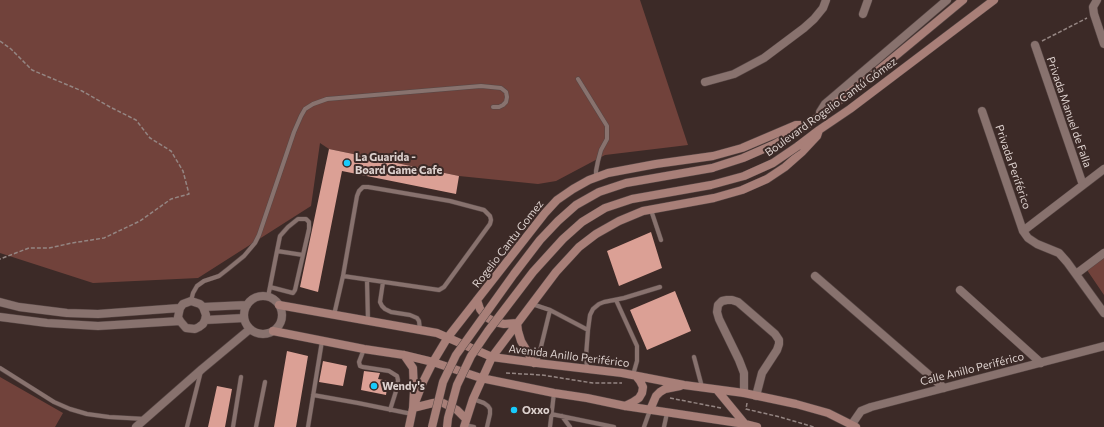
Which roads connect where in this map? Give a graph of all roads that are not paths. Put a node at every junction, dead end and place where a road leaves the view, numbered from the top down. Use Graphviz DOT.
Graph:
graph roads {
  1 [pos="826,0"];
  2 [pos="868,0"];
  3 [pos="934,0"];
  4 [pos="947,0"];
  5 [pos="963,0"];
  6 [pos="994,0"];
  7 [pos="1097,0"];
  8 [pos="938,9"];
  9 [pos="863,14"];
  10 [pos="1104,44"];
  11 [pos="1035,45"];
  12 [pos="578,79"];
  13 [pos="704,82"];
  14 [pos="493,107"];
  15 [pos="982,111"];
  16 [pos="820,116"];
  17 [pos="806,126"];
  18 [pos="819,130"];
  19 [pos="1104,169"];
  20 [pos="596,177"];
  21 [pos="1083,185"];
  22 [pos="651,210"];
  23 [pos="1022,231"];
  24 [pos="661,240"];
  25 [pos="278,251"];
  26 [pos="1104,253"];
  27 [pos="303,255"];
  28 [pos="1076,274"];
  29 [pos="343,276"];
  30 [pos="815,276"];
  31 [pos="367,280"];
  32 [pos="383,282"];
  33 [pos="660,287"];
  34 [pos="270,288"];
  35 [pos="960,290"];
  36 [pos="268,297"];
  37 [pos="477,300"];
  38 [pos="616,300"];
  39 [pos="0,302"];
  40 [pos="191,302"];
  41 [pos="532,304"];
  42 [pos="247,305"];
  43 [pos="279,305"];
  44 [pos="19,307"];
  45 [pos="203,307"];
  46 [pos="180,308"];
  47 [pos="550,310"];
  48 [pos="1104,313"];
  49 [pos="98,314"];
  50 [pos="334,316"];
  51 [pos="0,317"];
  52 [pos="244,318"];
  53 [pos="16,319"];
  54 [pos="205,320"];
  55 [pos="180,321"];
  56 [pos="368,321"];
  57 [pos="517,323"];
  58 [pos="98,326"];
  59 [pos="250,329"];
  60 [pos="420,330"];
  61 [pos="588,330"];
  62 [pos="273,331"];
  63 [pos="448,338"];
  64 [pos="322,341"];
  65 [pos="1104,346"];
  66 [pos="364,349"];
  67 [pos="404,355"];
  68 [pos="492,357"];
  69 [pos="694,357"];
  70 [pos="433,362"];
  71 [pos="535,363"];
  72 [pos="1041,363"];
  73 [pos="0,368"];
  74 [pos="587,368"];
  75 [pos="202,369"];
  76 [pos="634,375"];
  77 [pos="241,377"];
  78 [pos="481,378"];
  79 [pos="265,382"];
  80 [pos="684,385"];
  81 [pos="702,388"];
  82 [pos="944,388"];
  83 [pos="716,390"];
  84 [pos="554,393"];
  85 [pos="746,393"];
  86 [pos="313,395"];
  87 [pos="756,396"];
  88 [pos="472,399"];
  89 [pos="625,406"];
  90 [pos="390,410"];
  91 [pos="650,410"];
  92 [pos="413,411"];
  93 [pos="667,413"];
  94 [pos="551,414"];
  95 [pos="562,416"];
  96 [pos="145,419"];
  97 [pos="465,424"];
  98 [pos="746,426"];
  99 [pos="853,426"];
  100 [pos="136,427"];
  101 [pos="187,427"];
  102 [pos="232,427"];
  103 [pos="256,427"];
  104 [pos="308,427"];
  105 [pos="409,427"];
  106 [pos="432,427"];
  107 [pos="447,427"];
  108 [pos="474,427"];
  109 [pos="487,427"];
  110 [pos="550,427"];
  111 [pos="570,427"];
  112 [pos="614,427"];
  113 [pos="644,427"];
  114 [pos="664,427"];
  115 [pos="757,427"];
  1 -- 13 [label="street"];
  2 -- 9 [label="street"];
  3 -- 8 [label="street"];
  4 -- 8 [label="street"];
  5 -- 16 [label="street, Boulevard Rogelio Cantú Gómez"];
  6 -- 18 [label="street, Boulevard Rogelio Cantú Gómez"];
  7 -- 10 [label="street"];
  8 -- 16 [label="street"];
  11 -- 21 [label="street, Privada Manuel de Falla"];
  12 -- 20 [label="lane"];
  14 -- 40 [label="lane"];
  15 -- 23 [label="street, Privada Periférico"];
  16 -- 17 [label="street, Boulevard Rogelio Cantú Gómez"];
  17 -- 20 [label="street, Rogelio Cantu Gomez"];
  17 -- 106 [label="street, Boulevard Rogelio Cantú Gómez, bridge"];
  18 -- 22 [label="street"];
  18 -- 107 [label="street, Boulevard Rogelio Cantú Gómez, bridge"];
  19 -- 21 [label="street"];
  20 -- 37 [label="street, Rogelio Cantu Gomez"];
  21 -- 23 [label="street"];
  22 -- 24 [label="lane"];
  22 -- 41 [label="street"];
  23 -- 28 [label="street"];
  25 -- 27 [label="lane"];
  25 -- 27 [label="lane"];
  25 -- 34 [label="lane"];
  26 -- 28 [label="street"];
  27 -- 34 [label="lane"];
  28 -- 48 [label="street"];
  29 -- 31 [label="lane"];
  29 -- 32 [label="lane"];
  29 -- 50 [label="lane"];
  30 -- 82 [label="street"];
  31 -- 32 [label="lane"];
  31 -- 56 [label="lane"];
  32 -- 60 [label="lane"];
  33 -- 38 [label="lane"];
  34 -- 36 [label="lane"];
  35 -- 72 [label="street"];
  36 -- 42 [label="street"];
  36 -- 43 [label="street"];
  37 -- 57 [label="street"];
  37 -- 63 [label="street, Rogelio Cantu Gomez"];
  38 -- 61 [label="lane"];
  38 -- 76 [label="lane"];
  39 -- 44 [label="street"];
  40 -- 45 [label="street"];
  40 -- 46 [label="street"];
  41 -- 47 [label="lane"];
  41 -- 57 [label="street"];
  42 -- 45 [label="street"];
  42 -- 52 [label="street"];
  43 -- 50 [label="street, Avenida Anillo Periférico"];
  43 -- 62 [label="street"];
  44 -- 49 [label="street"];
  44 -- 53 [label="street"];
  45 -- 54 [label="street"];
  46 -- 49 [label="street"];
  46 -- 55 [label="street"];
  47 -- 61 [label="lane"];
  47 -- 71 [label="lane"];
  49 -- 58 [label="street"];
  50 -- 56 [label="street, Avenida Anillo Periférico"];
  51 -- 53 [label="street"];
  52 -- 54 [label="street"];
  52 -- 59 [label="street"];
  53 -- 58 [label="street"];
  54 -- 55 [label="street"];
  55 -- 58 [label="street"];
  56 -- 60 [label="street, Avenida Anillo Periférico"];
  57 -- 68 [label="street"];
  57 -- 71 [label="street"];
  59 -- 62 [label="street"];
  59 -- 75 [label="street"];
  60 -- 63 [label="street, Avenida Anillo Periférico"];
  61 -- 74 [label="lane"];
  62 -- 64 [label="street"];
  63 -- 68 [label="street, Avenida Anillo Periférico"];
  63 -- 70 [label="street, Rogelio Cantu Gomez"];
  64 -- 66 [label="street"];
  64 -- 86 [label="lane"];
  65 -- 72 [label="street, Calle Anillo Periférico"];
  66 -- 67 [label="street"];
  66 -- 90 [label="lane"];
  67 -- 70 [label="street"];
  67 -- 92 [label="street"];
  68 -- 71 [label="street, Avenida Anillo Periférico"];
  68 -- 78 [label="street"];
  69 -- 81 [label="lane"];
  70 -- 78 [label="street"];
  70 -- 92 [label="street, Rogelio Cantu Gomez"];
  71 -- 74 [label="street, Avenida Anillo Periférico"];
  72 -- 82 [label="street, Calle Anillo Periférico"];
  73 -- 96 [label="lane"];
  74 -- 76 [label="street, Avenida Anillo Periférico"];
  75 -- 96 [label="street"];
  75 -- 101 [label="lane"];
  76 -- 80 [label="street, Avenida Anillo Periférico"];
  76 -- 89 [label="street"];
  77 -- 102 [label="lane"];
  78 -- 84 [label="street"];
  78 -- 88 [label="street"];
  79 -- 103 [label="lane"];
  80 -- 81 [label="street, Avenida Anillo Periférico"];
  80 -- 91 [label="street"];
  81 -- 83 [label="street, Avenida Anillo Periférico"];
  82 -- 99 [label="street, Calle Anillo Periférico"];
  83 -- 85 [label="street, Avenida Anillo Periférico"];
  83 -- 98 [label="street"];
  84 -- 89 [label="street"];
  84 -- 94 [label="lane"];
  85 -- 87 [label="street, Avenida Anillo Periférico"];
  85 -- 87 [label="street"];
  86 -- 90 [label="lane"];
  86 -- 104 [label="lane"];
  87 -- 99 [label="street, Avenida Anillo Periférico"];
  88 -- 97 [label="street"];
  88 -- 109 [label="lane"];
  89 -- 91 [label="street"];
  90 -- 92 [label="lane"];
  91 -- 93 [label="street"];
  91 -- 113 [label="lane"];
  92 -- 97 [label="street"];
  92 -- 105 [label="street, Rogelio Cantu Gomez"];
  93 -- 98 [label="street"];
  93 -- 114 [label="lane"];
  94 -- 95 [label="lane"];
  94 -- 110 [label="lane"];
  95 -- 111 [label="lane"];
  95 -- 112 [label="lane"];
  96 -- 100 [label="street"];
  97 -- 108 [label="lane"];
  98 -- 115 [label="street"];
}
